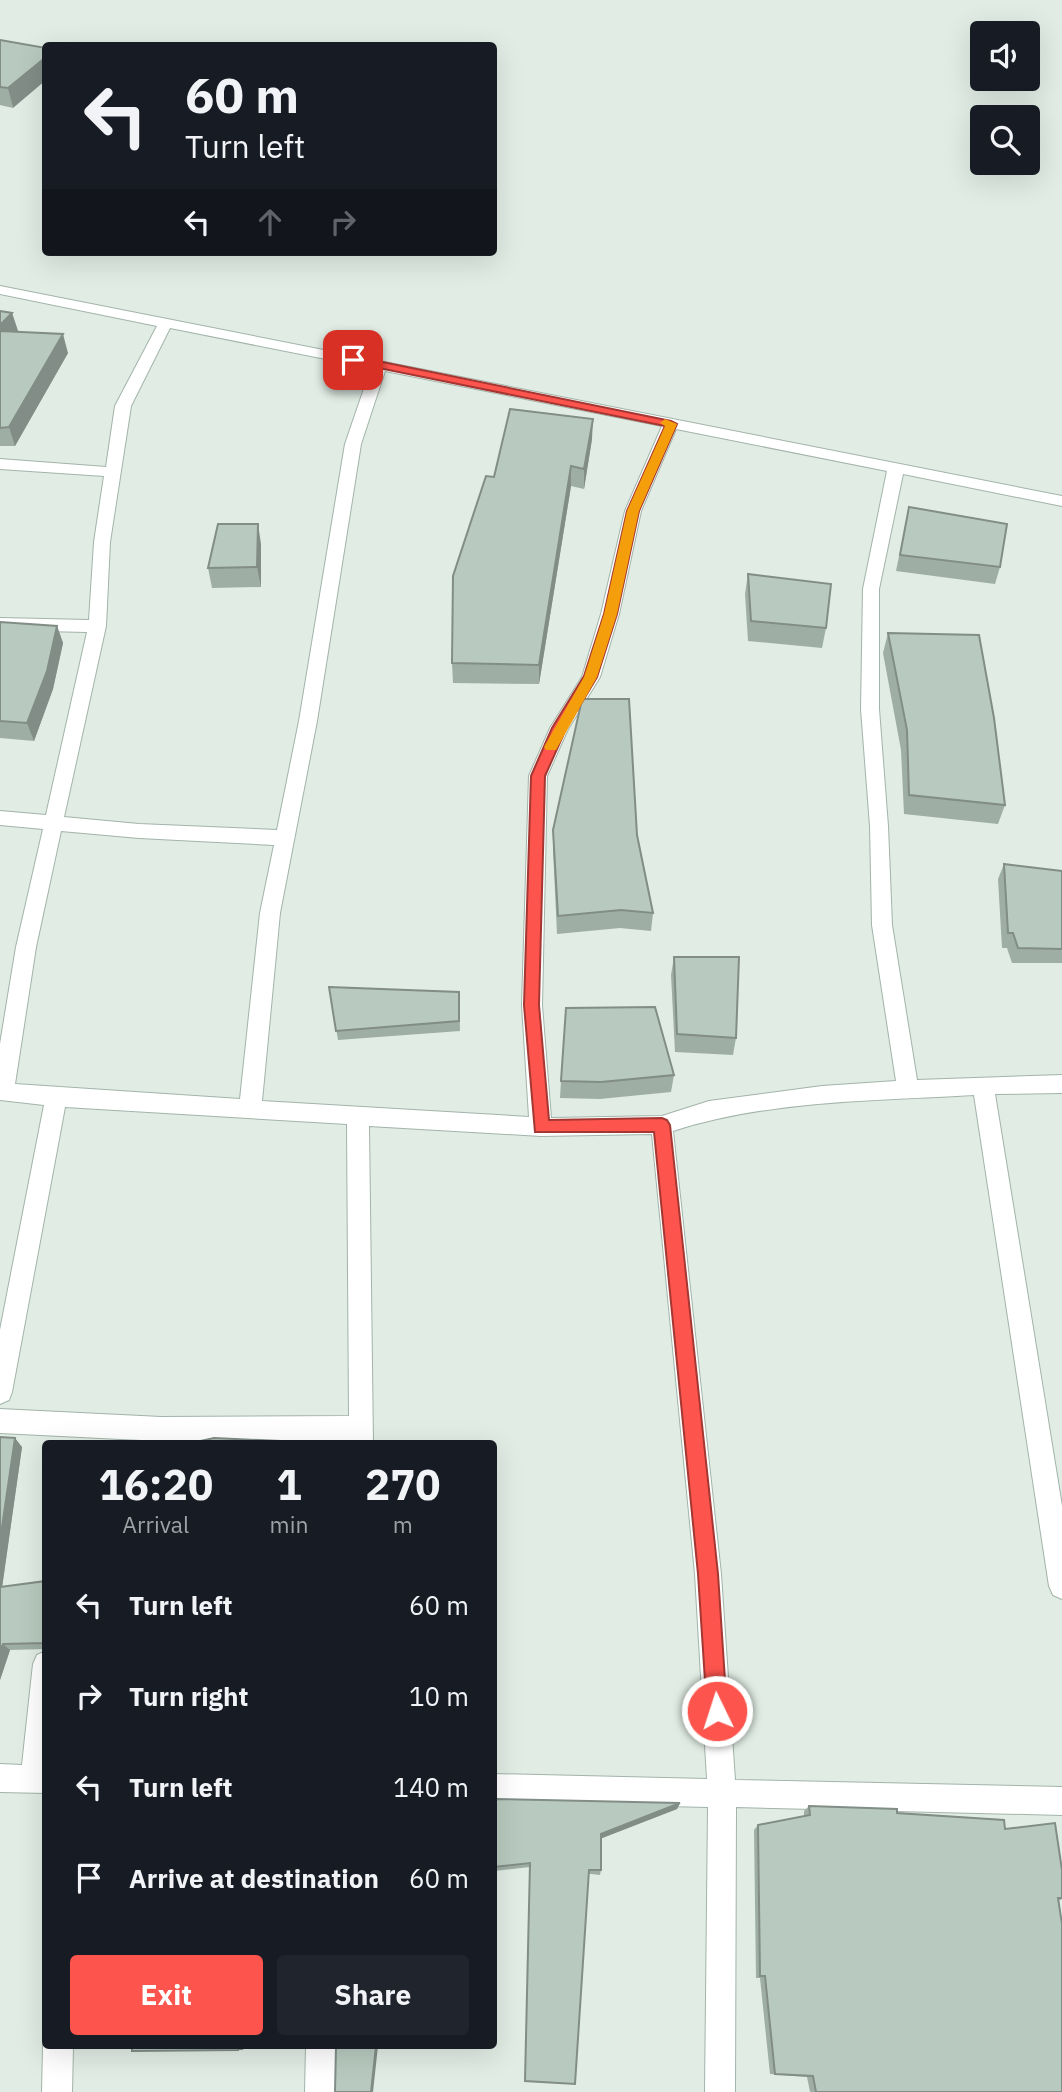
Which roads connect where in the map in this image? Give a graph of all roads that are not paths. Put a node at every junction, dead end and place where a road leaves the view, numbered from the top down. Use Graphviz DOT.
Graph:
graph roads {
  1 [pos="0,290"];
  2 [pos="166,323"];
  3 [pos="380,365"];
  4 [pos="671,424"];
  5 [pos="0,464"];
  6 [pos="896,468"];
  7 [pos="112,472"];
  8 [pos="1062,501"];
  9 [pos="0,624"];
  10 [pos="97,626"];
  11 [pos="0,818"];
  12 [pos="55,821"];
  13 [pos="284,838"];
  14 [pos="1062,1084"];
  15 [pos="983,1085"];
  16 [pos="908,1090"];
  17 [pos="1,1091"];
  18 [pos="56,1097"];
  19 [pos="250,1108"];
  20 [pos="358,1114"];
  21 [pos="662,1125"];
  22 [pos="541,1127"];
  23 [pos="0,1392"];
  24 [pos="0,1421"];
  25 [pos="69,1435"];
  26 [pos="361,1436"];
  27 [pos="1062,1586"];
  28 [pos="42,1740"];
  29 [pos="0,1778"];
  30 [pos="40,1778"];
  31 [pos="497,1788"];
  32 [pos="722,1793"];
  33 [pos="1062,1801"];
  34 [pos="58,2049"];
  35 [pos="321,2049"];
  36 [pos="57,2092"];
  37 [pos="320,2092"];
  38 [pos="720,2092"];
  1 -- 2 [label="street"];
  2 -- 3 [label="street"];
  2 -- 7 [label="street"];
  3 -- 4 [label="street"];
  3 -- 13 [label="street"];
  4 -- 6 [label="street"];
  4 -- 22 [label="street"];
  5 -- 7 [label="street"];
  6 -- 8 [label="street"];
  6 -- 16 [label="street"];
  7 -- 10 [label="street"];
  9 -- 10 [label="street"];
  10 -- 12 [label="street"];
  11 -- 12 [label="street"];
  12 -- 13 [label="street"];
  12 -- 17 [label="street"];
  13 -- 19 [label="street"];
  14 -- 15 [label="street"];
  15 -- 16 [label="street"];
  15 -- 27 [label="street"];
  16 -- 21 [label="street"];
  17 -- 18 [label="street"];
  18 -- 19 [label="street"];
  18 -- 23 [label="street"];
  19 -- 20 [label="street"];
  20 -- 22 [label="street"];
  20 -- 26 [label="street"];
  21 -- 22 [label="street"];
  21 -- 32 [label="street"];
  24 -- 25 [label="street"];
  25 -- 26 [label="street"];
  28 -- 30 [label="street"];
  29 -- 30 [label="street"];
  31 -- 32 [label="street"];
  32 -- 33 [label="street"];
  32 -- 38 [label="street"];
  34 -- 36 [label="street"];
  35 -- 37 [label="street"];
}
